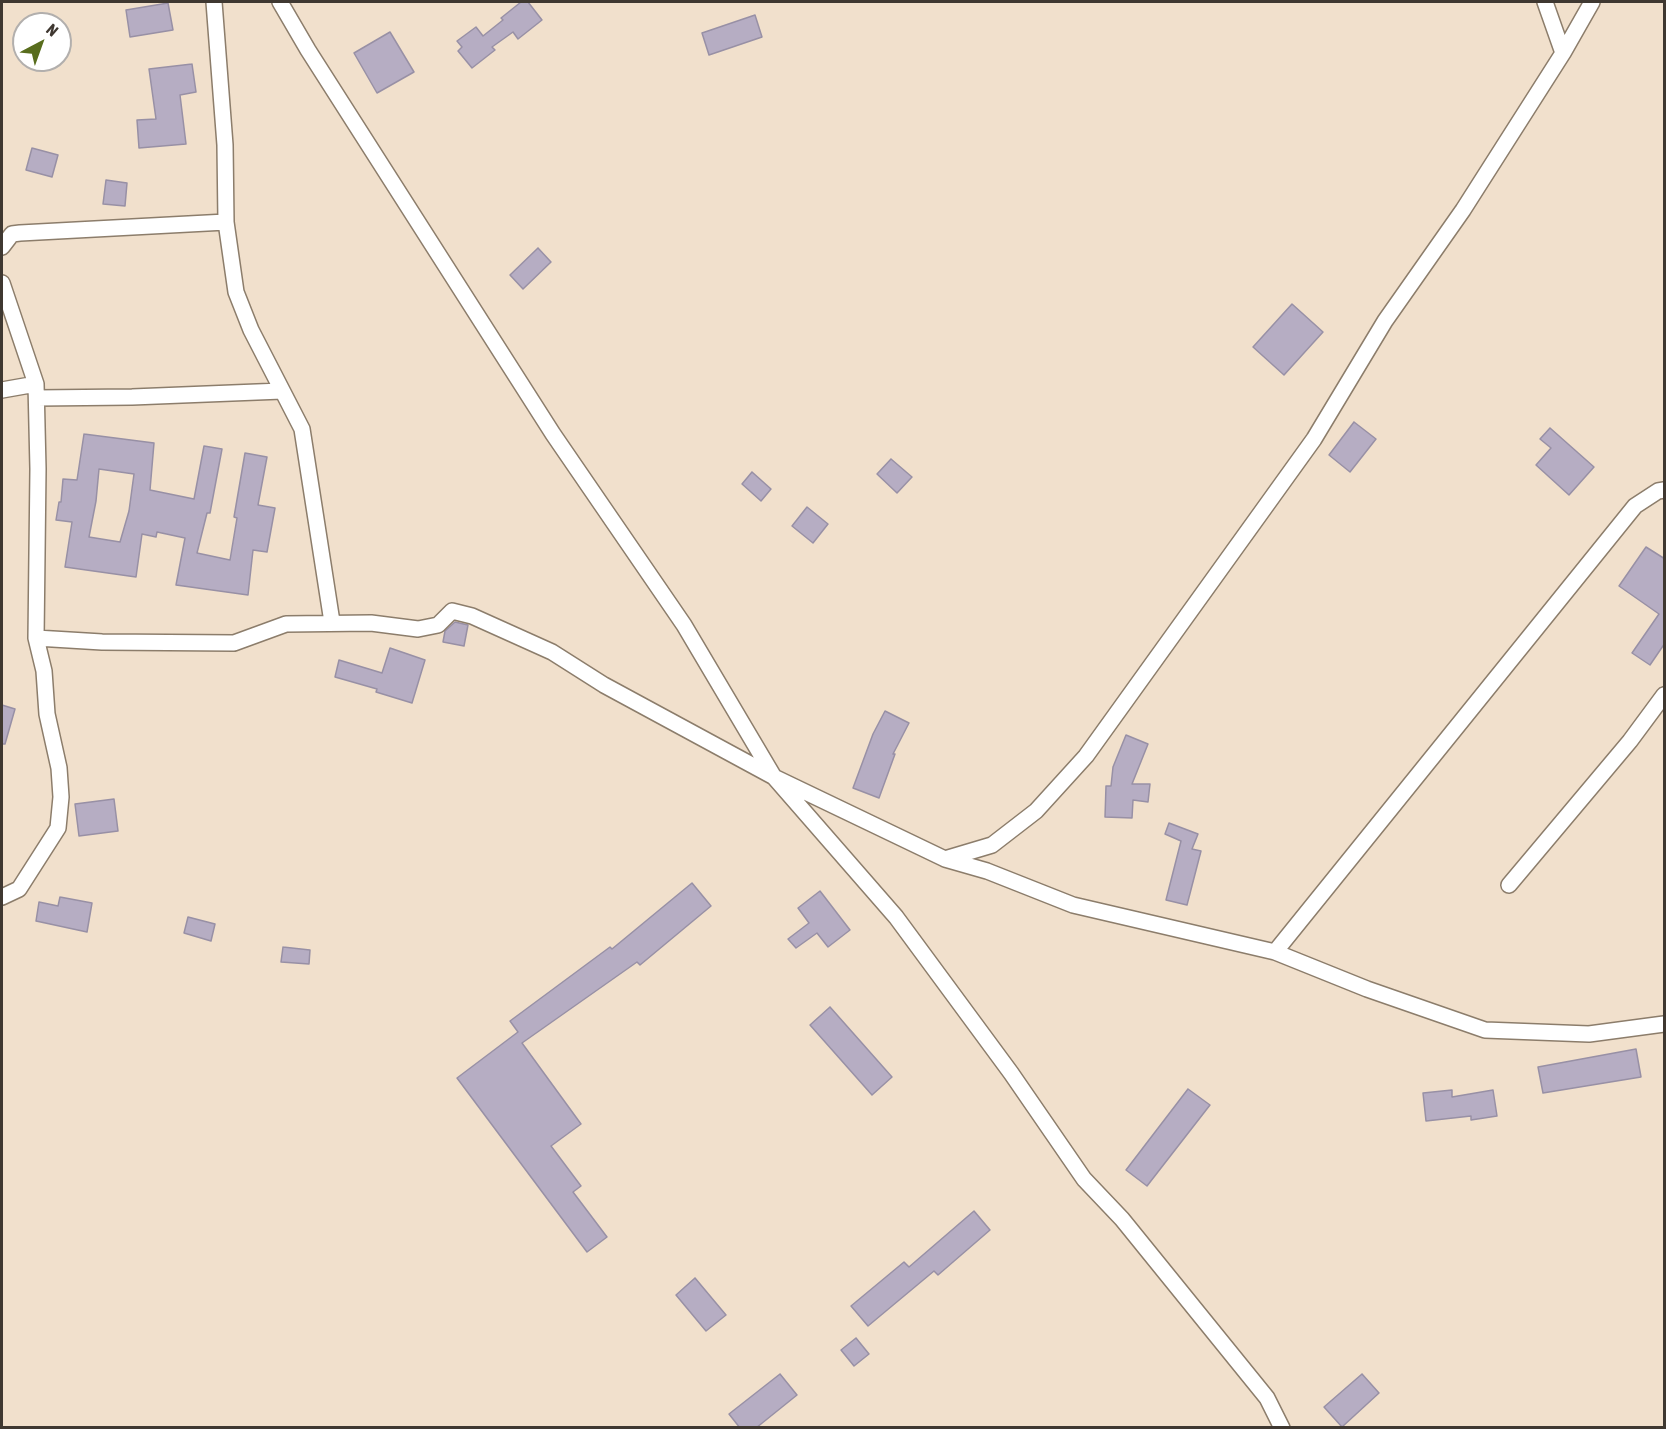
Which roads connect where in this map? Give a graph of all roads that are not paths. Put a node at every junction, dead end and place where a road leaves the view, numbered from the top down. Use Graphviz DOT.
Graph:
graph roads {
  1 [pos="214,2"];
  2 [pos="280,2"];
  3 [pos="1545,2"];
  4 [pos="1592,2"];
  5 [pos="1563,53"];
  6 [pos="226,222"];
  7 [pos="2,247"];
  8 [pos="2,282"];
  9 [pos="2,390"];
  10 [pos="36,391"];
  11 [pos="282,391"];
  12 [pos="1665,490"];
  13 [pos="332,622"];
  14 [pos="36,638"];
  15 [pos="1665,695"];
  16 [pos="774,777"];
  17 [pos="992,845"];
  18 [pos="945,859"];
  19 [pos="987,871"];
  20 [pos="1509,885"];
  21 [pos="2,897"];
  22 [pos="1275,952"];
  23 [pos="1665,1024"];
  24 [pos="1282,1428"];
  1 -- 6 [label="street"];
  2 -- 16 [label="street"];
  3 -- 5 [label="street"];
  4 -- 5 [label="street"];
  5 -- 17 [label="street"];
  6 -- 7 [label="street"];
  6 -- 11 [label="street"];
  8 -- 10 [label="street"];
  9 -- 10 [label="street"];
  10 -- 11 [label="street"];
  10 -- 14 [label="street"];
  11 -- 13 [label="street"];
  12 -- 22 [label="street"];
  13 -- 14 [label="street"];
  13 -- 16 [label="street"];
  14 -- 21 [label="street"];
  15 -- 20 [label="street"];
  16 -- 18 [label="street"];
  16 -- 24 [label="street"];
  17 -- 18 [label="street"];
  17 -- 19 [label="street"];
  18 -- 19 [label="street"];
  19 -- 22 [label="street"];
  22 -- 23 [label="street"];
}
